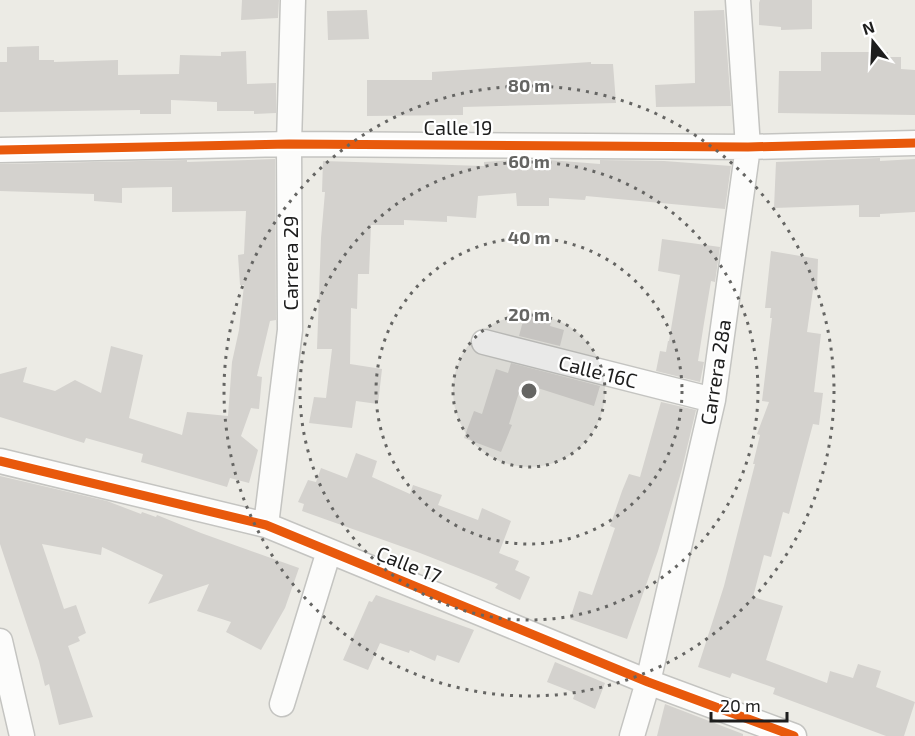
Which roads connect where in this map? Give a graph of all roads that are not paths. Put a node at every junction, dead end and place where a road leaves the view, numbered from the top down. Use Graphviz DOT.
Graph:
graph roads {
  1 [pos="293,0"];
  2 [pos="738,0"];
  3 [pos="915,142"];
  4 [pos="290,144"];
  5 [pos="748,147"];
  6 [pos="0,150"];
  7 [pos="484,342"];
  8 [pos="713,400"];
  9 [pos="0,461"];
  10 [pos="266,525"];
  11 [pos="329,551"];
  12 [pos="0,641"];
  13 [pos="648,682"];
  14 [pos="282,704"];
  15 [pos="22,736"];
  16 [pos="632,736"];
  17 [pos="794,736"];
  1 -- 4 [label="street, Carrera 29"];
  2 -- 5 [label="street, Carrera 28a"];
  3 -- 5 [label="street, Calle 19"];
  4 -- 5 [label="street, Calle 19"];
  4 -- 6 [label="street, Calle 19"];
  4 -- 10 [label="street, Carrera 29"];
  5 -- 8 [label="street, Carrera 28a"];
  7 -- 8 [label="street, Calle 16C"];
  8 -- 13 [label="street, Carrera 28a"];
  9 -- 10 [label="street, Calle 17"];
  10 -- 11 [label="street, Calle 17"];
  11 -- 13 [label="street, Calle 17"];
  11 -- 14 [label="street"];
  12 -- 15 [label="street"];
  13 -- 16 [label="street, Carrera 28a"];
  13 -- 17 [label="street, Calle 17"];
}
